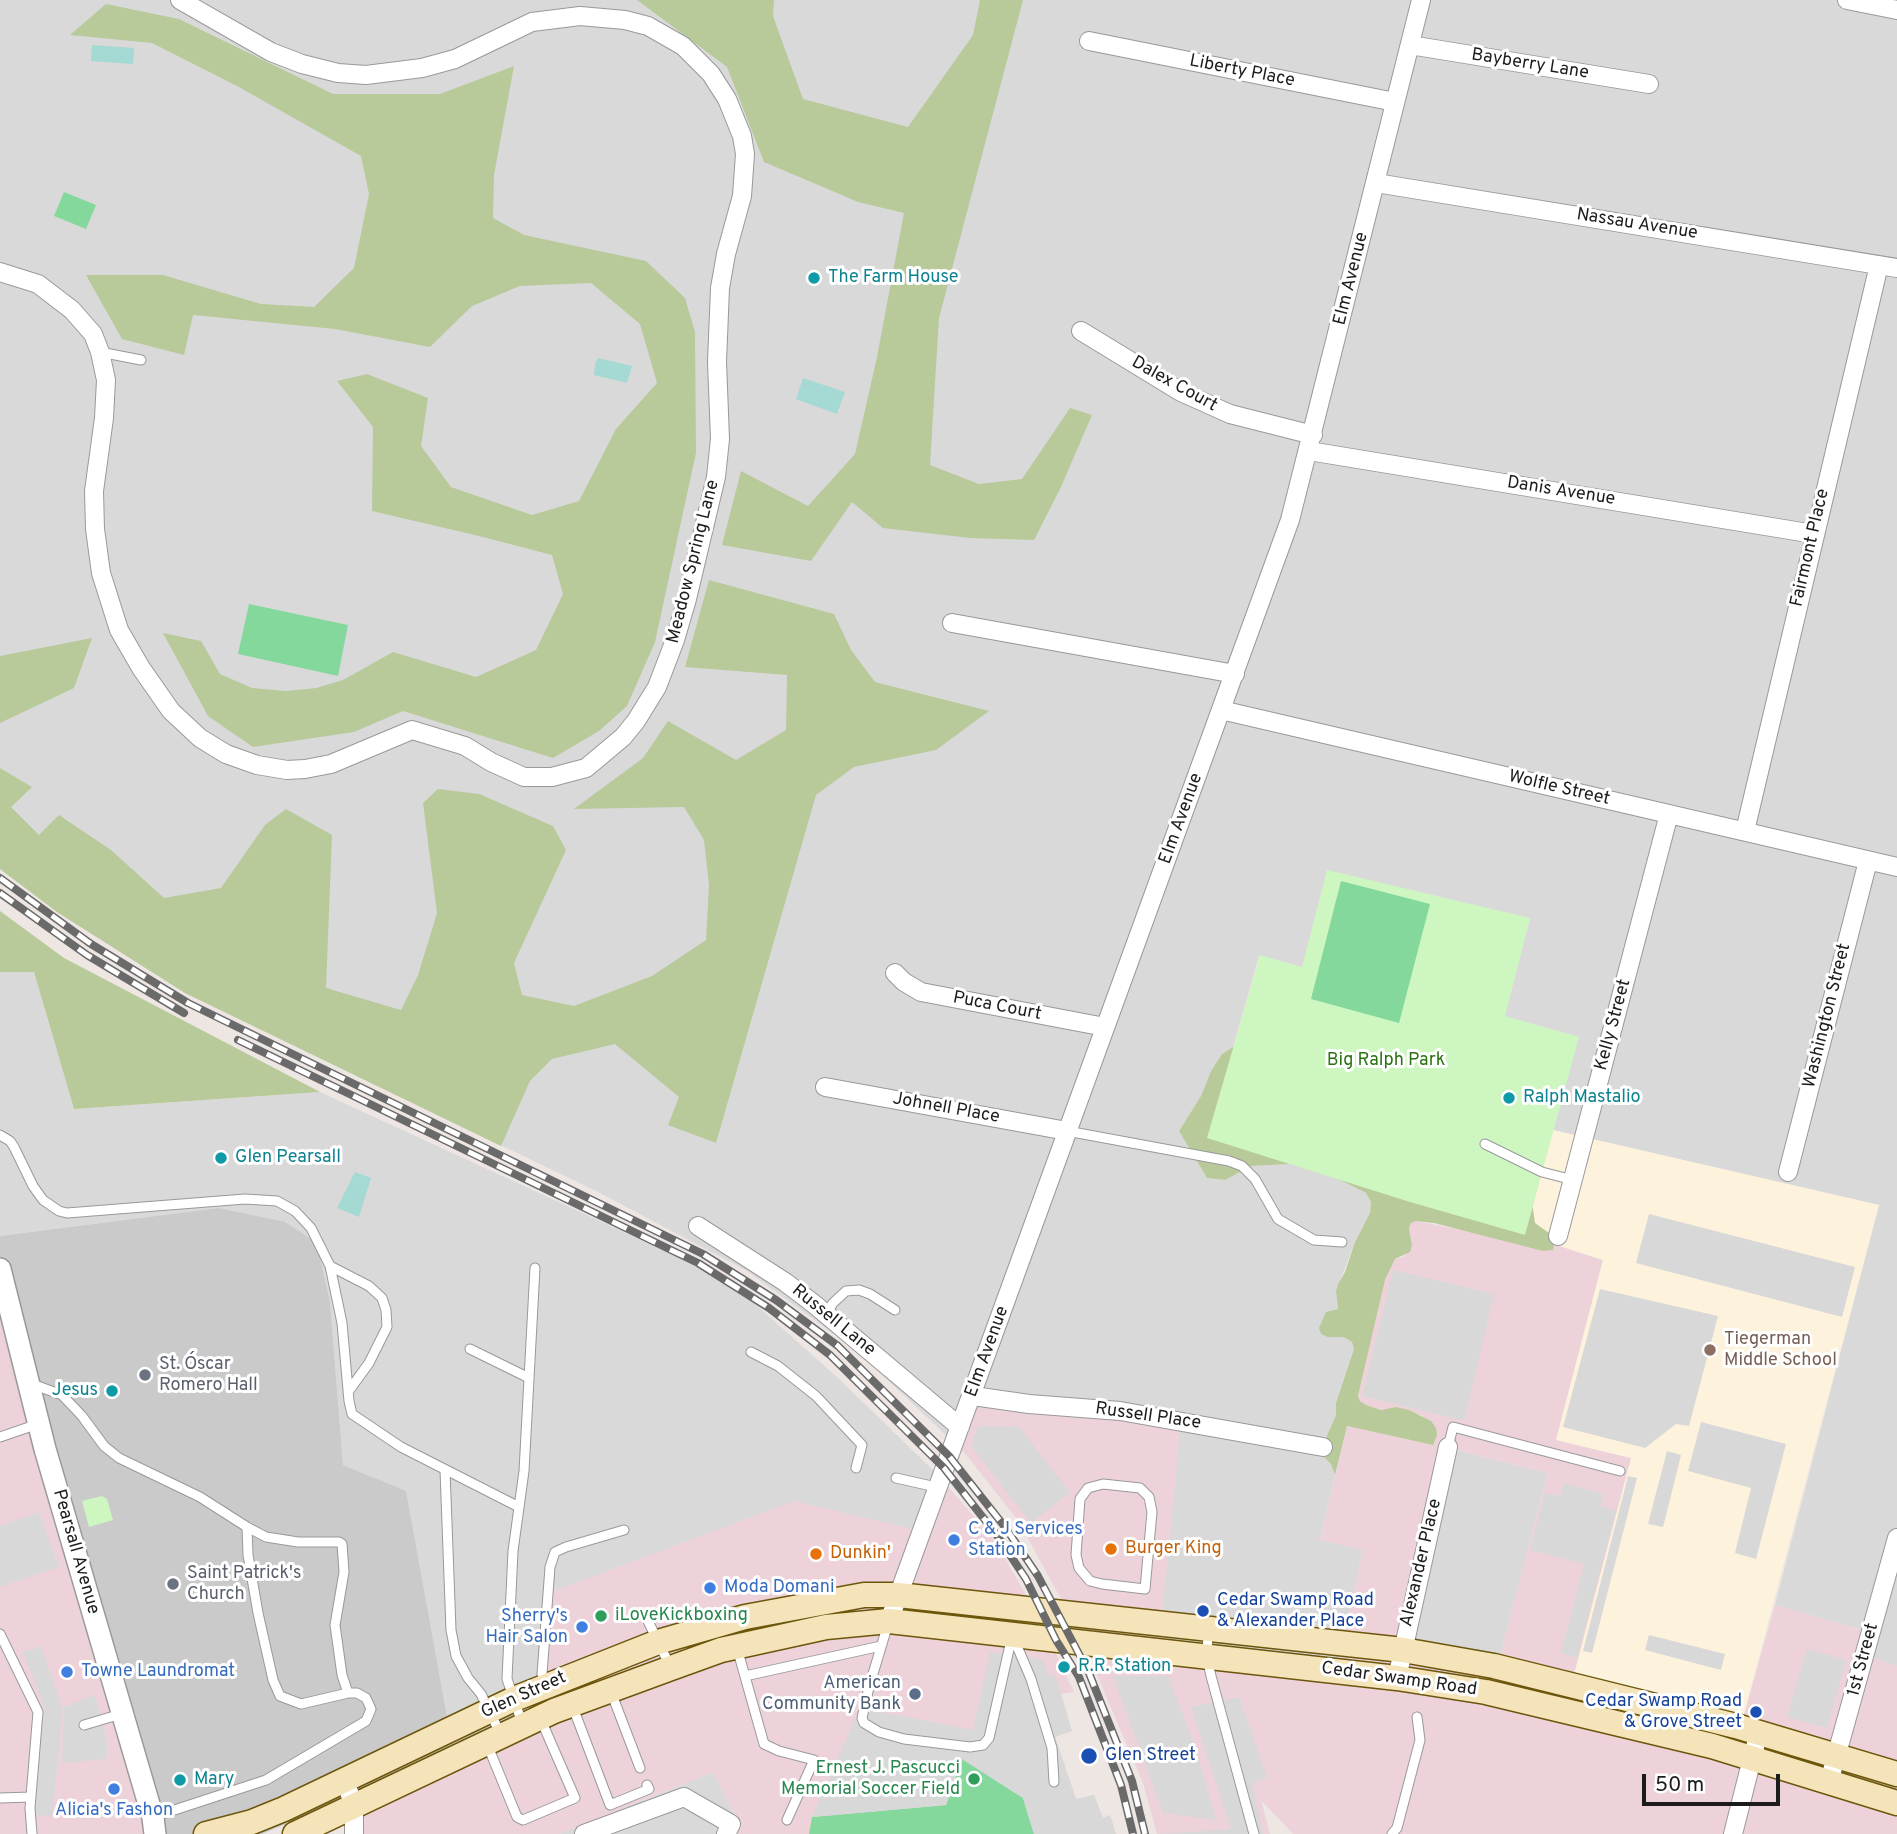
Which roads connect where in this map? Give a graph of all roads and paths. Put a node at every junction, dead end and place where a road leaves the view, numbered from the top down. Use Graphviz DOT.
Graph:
graph roads {
  1 [pos="180,0"];
  2 [pos="1422,0"];
  3 [pos="1847,0"];
  4 [pos="1897,10"];
  5 [pos="1089,41"];
  6 [pos="1410,45"];
  7 [pos="1649,84"];
  8 [pos="1395,102"];
  9 [pos="1376,183"];
  10 [pos="1888,266"];
  11 [pos="0,272"];
  12 [pos="1081,331"];
  13 [pos="100,352"];
  14 [pos="141,360"];
  15 [pos="1311,443"];
  16 [pos="1814,534"];
  17 [pos="952,623"];
  18 [pos="1235,674"];
  19 [pos="1221,710"];
  20 [pos="1669,814"];
  21 [pos="1745,831"];
  22 [pos="1868,861"];
  23 [pos="1897,867"];
  24 [pos="894,972"];
  25 [pos="1105,1027"];
  26 [pos="825,1087"];
  27 [pos="1068,1131"];
  28 [pos="0,1135"];
  29 [pos="1485,1144"];
  30 [pos="1788,1172"];
  31 [pos="1573,1180"];
  32 [pos="698,1226"];
  33 [pos="1558,1236"];
  34 [pos="1342,1242"];
  35 [pos="330,1266"];
  36 [pos="535,1268"];
  37 [pos="0,1269"];
  38 [pos="895,1310"];
  39 [pos="826,1314"];
  40 [pos="470,1349"];
  41 [pos="751,1352"];
  42 [pos="529,1378"];
  43 [pos="27,1382"];
  44 [pos="348,1392"];
  45 [pos="973,1396"];
  46 [pos="38,1424"];
  47 [pos="960,1427"];
  48 [pos="0,1437"];
  49 [pos="1323,1447"];
  50 [pos="1448,1447"];
  51 [pos="856,1468"];
  52 [pos="445,1470"];
  53 [pos="1620,1471"];
  54 [pos="896,1478"];
  55 [pos="936,1488"];
  56 [pos="519,1507"];
  57 [pos="1078,1515"];
  58 [pos="247,1527"];
  59 [pos="624,1530"];
  60 [pos="1897,1538"];
  61 [pos="898,1595"];
  62 [pos="646,1617"];
  63 [pos="889,1622"];
  64 [pos="1208,1630"];
  65 [pos="0,1634"];
  66 [pos="1012,1635"];
  67 [pos="658,1642"];
  68 [pos="881,1646"];
  69 [pos="737,1647"];
  70 [pos="1403,1650"];
  71 [pos="1207,1657"];
  72 [pos="671,1668"];
  73 [pos="745,1676"];
  74 [pos="1396,1678"];
  75 [pos="545,1685"];
  76 [pos="610,1690"];
  77 [pos="348,1693"];
  78 [pos="514,1699"];
  79 [pos="490,1711"];
  80 [pos="123,1714"];
  81 [pos="1417,1717"];
  82 [pos="529,1722"];
  83 [pos="84,1725"];
  84 [pos="1759,1733"];
  85 [pos="1837,1756"];
  86 [pos="1753,1758"];
  87 [pos="640,1768"];
  88 [pos="1897,1774"];
  89 [pos="345,1781"];
  90 [pos="1054,1782"];
  91 [pos="1829,1782"];
  92 [pos="647,1785"];
  93 [pos="31,1797"];
  94 [pos="0,1798"];
  95 [pos="1897,1803"];
  96 [pos="354,1806"];
  97 [pos="787,1820"];
  98 [pos="154,1826"];
  99 [pos="32,1834"];
  100 [pos="206,1834"];
  101 [pos="295,1834"];
  102 [pos="354,1834"];
  103 [pos="584,1834"];
  104 [pos="726,1834"];
  105 [pos="1254,1834"];
  106 [pos="1392,1834"];
  107 [pos="1733,1834"];
  1 -- 13 [label="street, Meadow Spring Lane"];
  2 -- 6 [label="street, Elm Avenue"];
  3 -- 4 [label="street"];
  5 -- 8 [label="street, Liberty Place"];
  6 -- 7 [label="street, Bayberry Lane"];
  6 -- 8 [label="street, Elm Avenue"];
  8 -- 9 [label="street, Elm Avenue"];
  9 -- 10 [label="street, Nassau Avenue"];
  9 -- 15 [label="street, Elm Avenue"];
  10 -- 16 [label="street, Fairmont Place"];
  11 -- 13 [label="street, Meadow Spring Lane"];
  12 -- 15 [label="street, Dalex Court"];
  13 -- 14 [label="lane"];
  15 -- 16 [label="street, Danis Avenue"];
  15 -- 18 [label="street, Elm Avenue"];
  16 -- 21 [label="street, Fairmont Place"];
  17 -- 18 [label="street"];
  18 -- 19 [label="street, Elm Avenue"];
  19 -- 20 [label="street, Wolfle Street"];
  19 -- 25 [label="street, Elm Avenue"];
  20 -- 21 [label="street, Wolfle Street"];
  20 -- 31 [label="street, Kelly Street"];
  21 -- 22 [label="street, Wolfle Street"];
  22 -- 23 [label="street, Wolfle Street"];
  22 -- 30 [label="street, Washington Street"];
  24 -- 25 [label="street, Puca Court"];
  25 -- 27 [label="street, Elm Avenue"];
  26 -- 27 [label="street, Johnell Place"];
  27 -- 34 [label="lane"];
  27 -- 45 [label="street, Elm Avenue"];
  28 -- 35 [label="lane"];
  29 -- 31 [label="lane"];
  31 -- 33 [label="street, Kelly Street"];
  32 -- 39 [label="street, Russell Lane"];
  35 -- 44 [label="lane"];
  35 -- 44 [label="lane"];
  36 -- 42 [label="lane"];
  37 -- 43 [label="street, Pearsall Avenue"];
  38 -- 39 [label="lane"];
  39 -- 47 [label="street, Russell Lane"];
  40 -- 42 [label="lane"];
  41 -- 51 [label="lane"];
  42 -- 56 [label="lane"];
  43 -- 46 [label="street, Pearsall Avenue"];
  43 -- 58 [label="lane"];
  44 -- 52 [label="lane"];
  45 -- 47 [label="street, Elm Avenue"];
  45 -- 49 [label="street, Russell Place"];
  46 -- 48 [label="lane"];
  46 -- 80 [label="street, Pearsall Avenue"];
  47 -- 55 [label="street, Elm Avenue"];
  50 -- 53 [label="lane"];
  50 -- 70 [label="street, Alexander Place"];
  52 -- 56 [label="lane"];
  52 -- 79 [label="lane"];
  54 -- 55 [label="lane"];
  55 -- 61 [label="street, Elm Avenue"];
  56 -- 78 [label="lane"];
  57 -- 57 [label="lane"];
  58 -- 77 [label="lane"];
  58 -- 77 [label="lane"];
  59 -- 75 [label="lane"];
  60 -- 85 [label="street, 1st Street"];
  61 -- 63 [label="street, Elm Avenue"];
  61 -- 64 [label="main road, Cedar Swamp Road"];
  61 -- 67 [label="main road, Glen Street"];
  62 -- 67 [label="lane"];
  63 -- 66 [label="main road, Cedar Swamp Road"];
  63 -- 68 [label="lane"];
  63 -- 69 [label="main road, Glen Street"];
  64 -- 70 [label="main road, Cedar Swamp Road"];
  64 -- 71 [label="lane"];
  65 -- 93 [label="lane"];
  66 -- 68 [label="lane"];
  66 -- 71 [label="main road, Cedar Swamp Road"];
  66 -- 90 [label="lane"];
  67 -- 72 [label="lane"];
  67 -- 75 [label="main road, Glen Street"];
  68 -- 73 [label="lane"];
  69 -- 72 [label="main road, Glen Street"];
  69 -- 73 [label="lane"];
  70 -- 74 [label="street, Alexander Place"];
  70 -- 84 [label="main road, Cedar Swamp Road"];
  71 -- 74 [label="main road, Cedar Swamp Road"];
  71 -- 105 [label="lane"];
  72 -- 76 [label="main road, Glen Street"];
  73 -- 97 [label="lane"];
  74 -- 86 [label="main road, Cedar Swamp Road"];
  75 -- 78 [label="main road, Glen Street"];
  75 -- 82 [label="lane"];
  76 -- 82 [label="main road, Glen Street"];
  76 -- 87 [label="lane"];
  77 -- 98 [label="lane"];
  78 -- 79 [label="main road, Glen Street"];
  78 -- 82 [label="lane"];
  79 -- 82 [label="lane"];
  79 -- 89 [label="main road, Glen Street"];
  80 -- 83 [label="lane"];
  80 -- 98 [label="street, Pearsall Avenue"];
  81 -- 106 [label="lane"];
  82 -- 82 [label="lane"];
  82 -- 92 [label="lane"];
  82 -- 96 [label="main road, Glen Street"];
  84 -- 85 [label="main road, Cedar Swamp Road"];
  84 -- 86 [label="street"];
  85 -- 88 [label="main road, Cedar Swamp Road"];
  85 -- 91 [label="street, 1st Street"];
  86 -- 91 [label="main road, Cedar Swamp Road"];
  86 -- 107 [label="street"];
  89 -- 96 [label="street"];
  89 -- 100 [label="main road, Glen Street"];
  91 -- 95 [label="main road, Cedar Swamp Road"];
  93 -- 94 [label="lane"];
  93 -- 99 [label="lane"];
  96 -- 101 [label="main road, Glen Street"];
  96 -- 102 [label="street"];
  103 -- 104 [label="street"];
}
